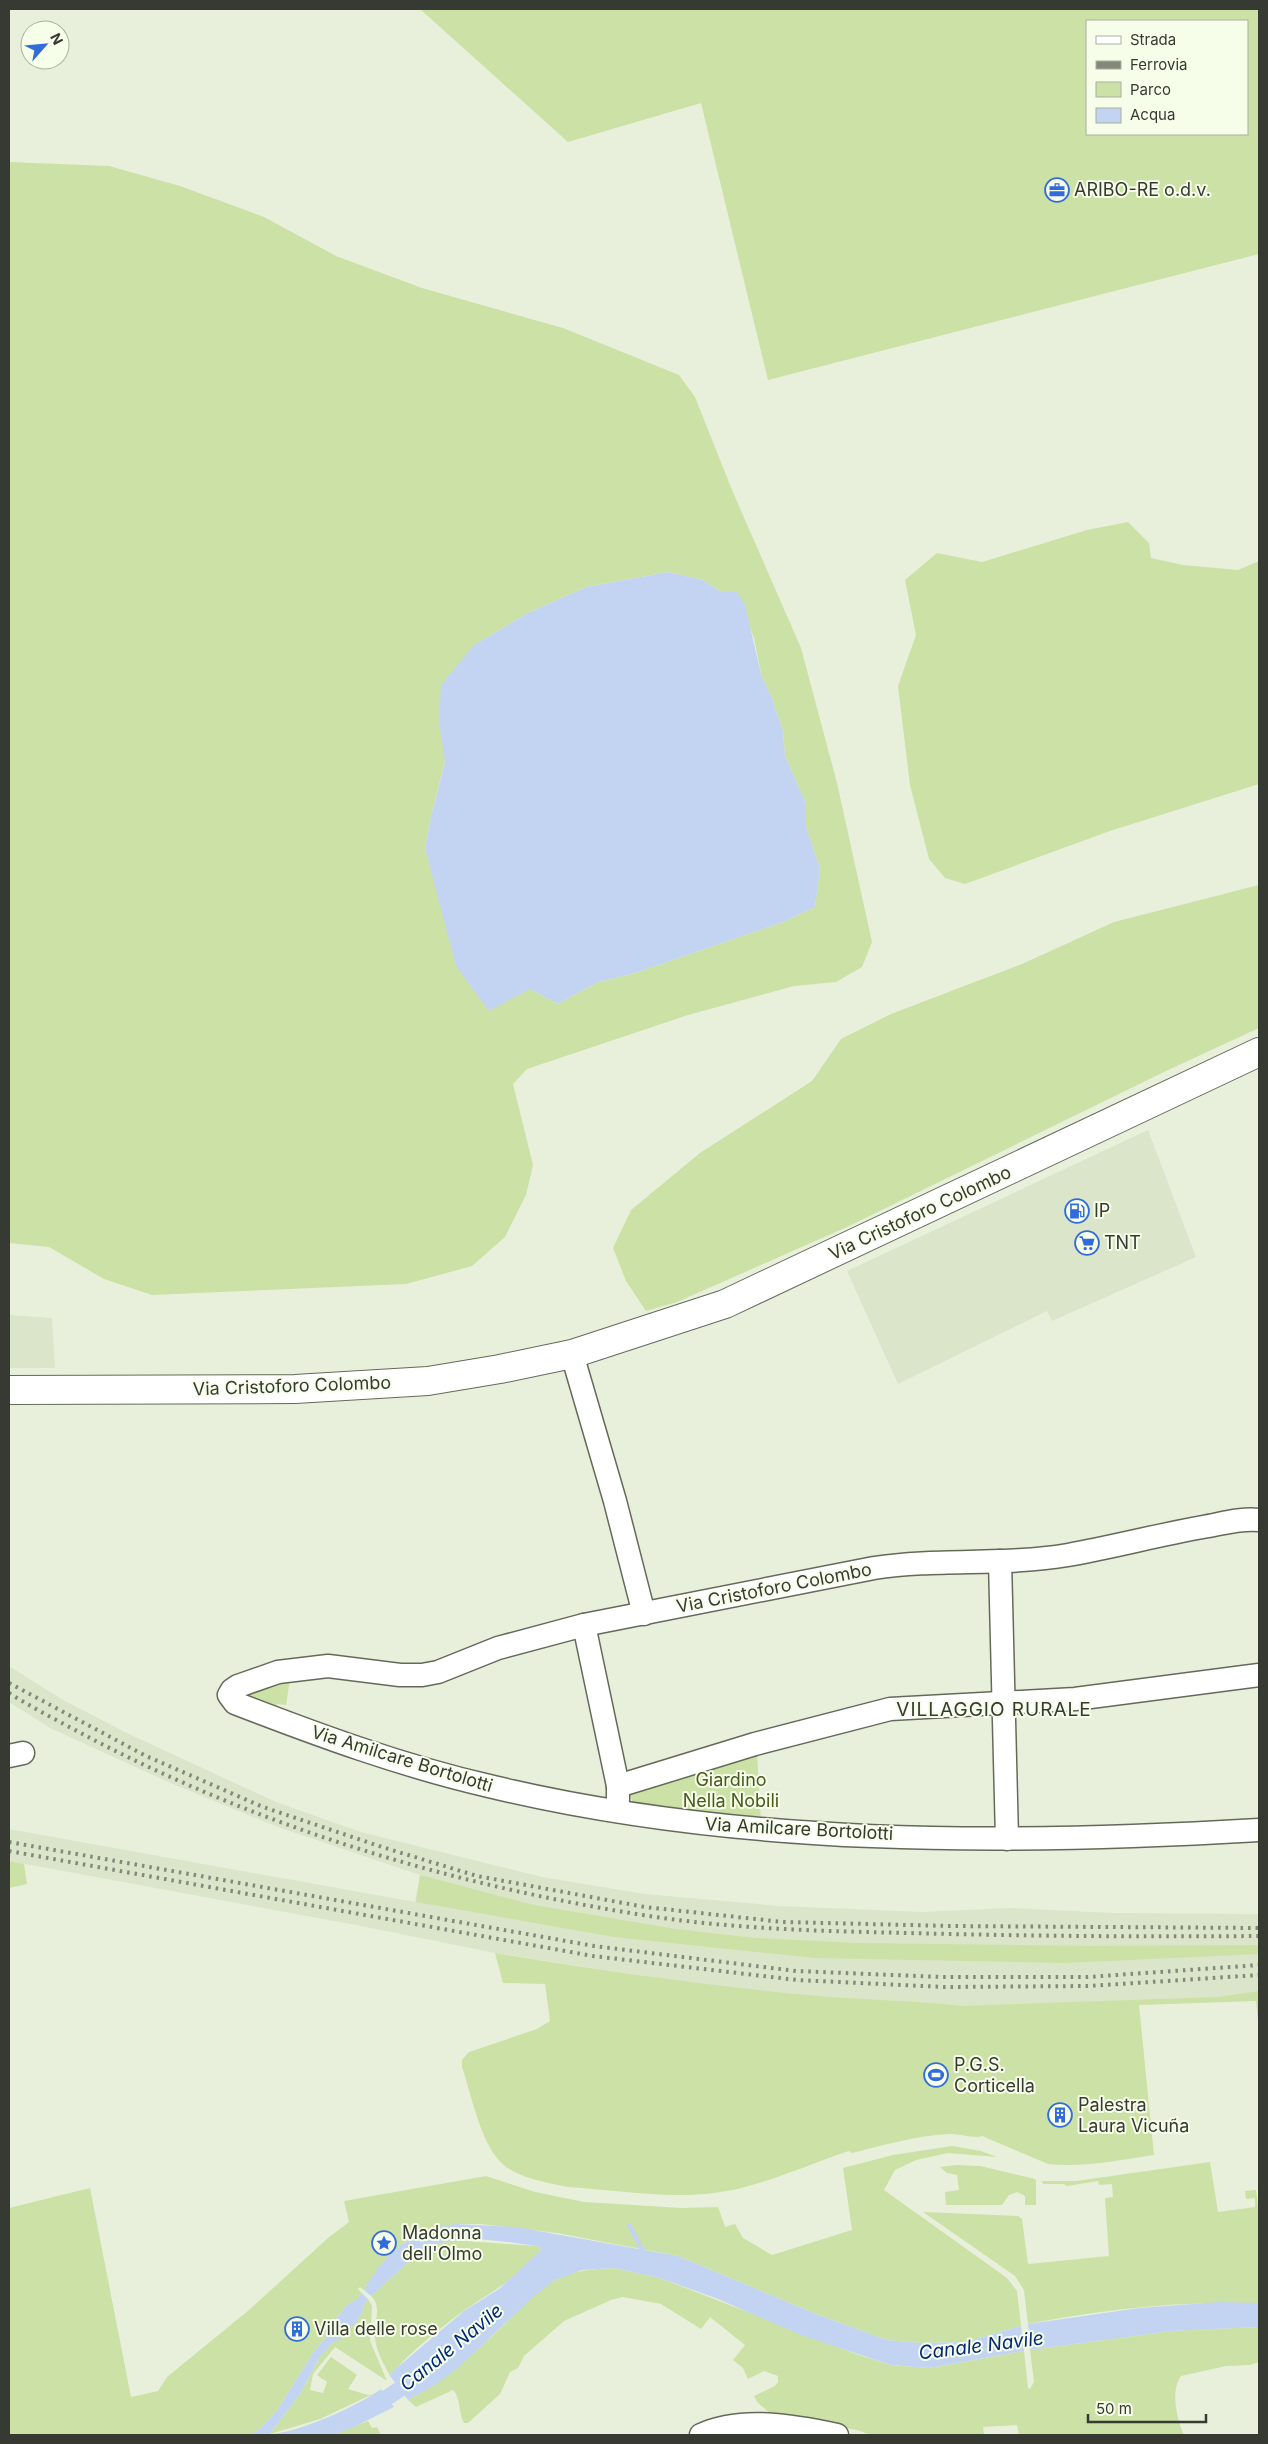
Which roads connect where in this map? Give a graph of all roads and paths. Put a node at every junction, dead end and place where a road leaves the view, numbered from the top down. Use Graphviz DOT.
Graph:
graph roads {
  1 [pos="1259,1052"];
  2 [pos="572,1354"];
  3 [pos="9,1390"];
  4 [pos="1259,1520"];
  5 [pos="1000,1561"];
  6 [pos="644,1614"];
  7 [pos="584,1625"];
  8 [pos="1259,1675"];
  9 [pos="1002,1702"];
  10 [pos="235,1703"];
  11 [pos="618,1786"];
  12 [pos="624,1812"];
  13 [pos="1259,1830"];
  14 [pos="1007,1839"];
  15 [pos="701,2435"];
  16 [pos="837,2435"];
  1 -- 2 [label="main road, Via Cristoforo Colombo"];
  2 -- 3 [label="main road, Via Cristoforo Colombo"];
  2 -- 6 [label="street"];
  4 -- 5 [label="street, Via Cristoforo Colombo"];
  5 -- 6 [label="street, Via Cristoforo Colombo"];
  5 -- 9 [label="street"];
  6 -- 7 [label="street, Via Cristoforo Colombo"];
  7 -- 10 [label="street, Via Cristoforo Colombo"];
  7 -- 11 [label="street"];
  8 -- 9 [label="street"];
  9 -- 11 [label="street"];
  9 -- 14 [label="street"];
  10 -- 12 [label="street, Via Amilcare Bortolotti"];
  11 -- 12 [label="street"];
  12 -- 14 [label="street, Via Amilcare Bortolotti"];
  13 -- 14 [label="street, Via Amilcare Bortolotti"];
  15 -- 16 [label="street"];
}
